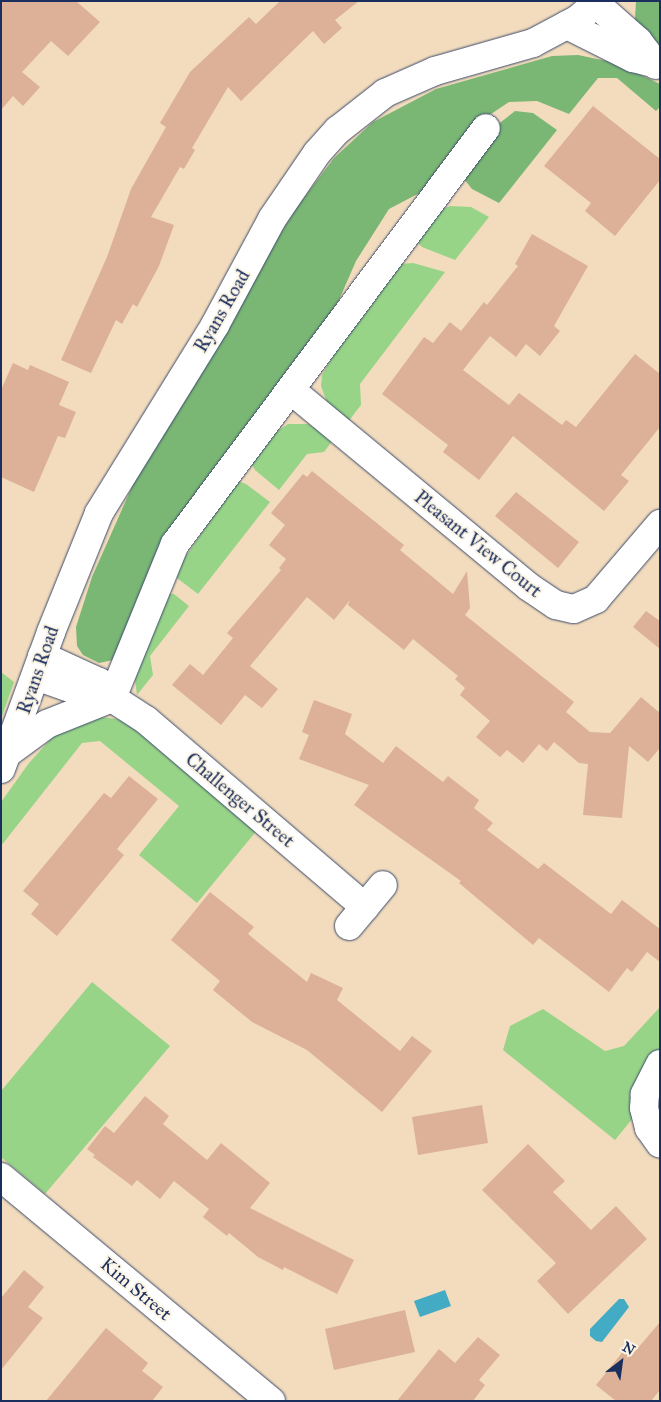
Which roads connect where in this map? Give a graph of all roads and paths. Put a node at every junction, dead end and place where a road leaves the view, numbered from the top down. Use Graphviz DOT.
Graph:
graph roads {
  1 [pos="597,2"];
  2 [pos="567,25"];
  3 [pos="657,66"];
  4 [pos="486,128"];
  5 [pos="292,391"];
  6 [pos="660,524"];
  7 [pos="39,666"];
  8 [pos="112,698"];
  9 [pos="5,761"];
  10 [pos="383,886"];
  11 [pos="660,1064"];
  12 [pos="660,1144"];
  13 [pos="1,1177"];
  14 [pos="271,1401"];
  1 -- 2 [label="street, Ryans Road"];
  1 -- 3 [label="street"];
  2 -- 3 [label="street"];
  2 -- 7 [label="street, Ryans Road"];
  4 -- 5 [label="street"];
  5 -- 6 [label="street, Pleasant View Court"];
  5 -- 8 [label="street"];
  7 -- 8 [label="street, Challenger Street"];
  7 -- 9 [label="street, Ryans Road"];
  8 -- 9 [label="street"];
  8 -- 10 [label="street, Challenger Street"];
  11 -- 12 [label="street"];
  13 -- 14 [label="street, Kim Street"];
}
